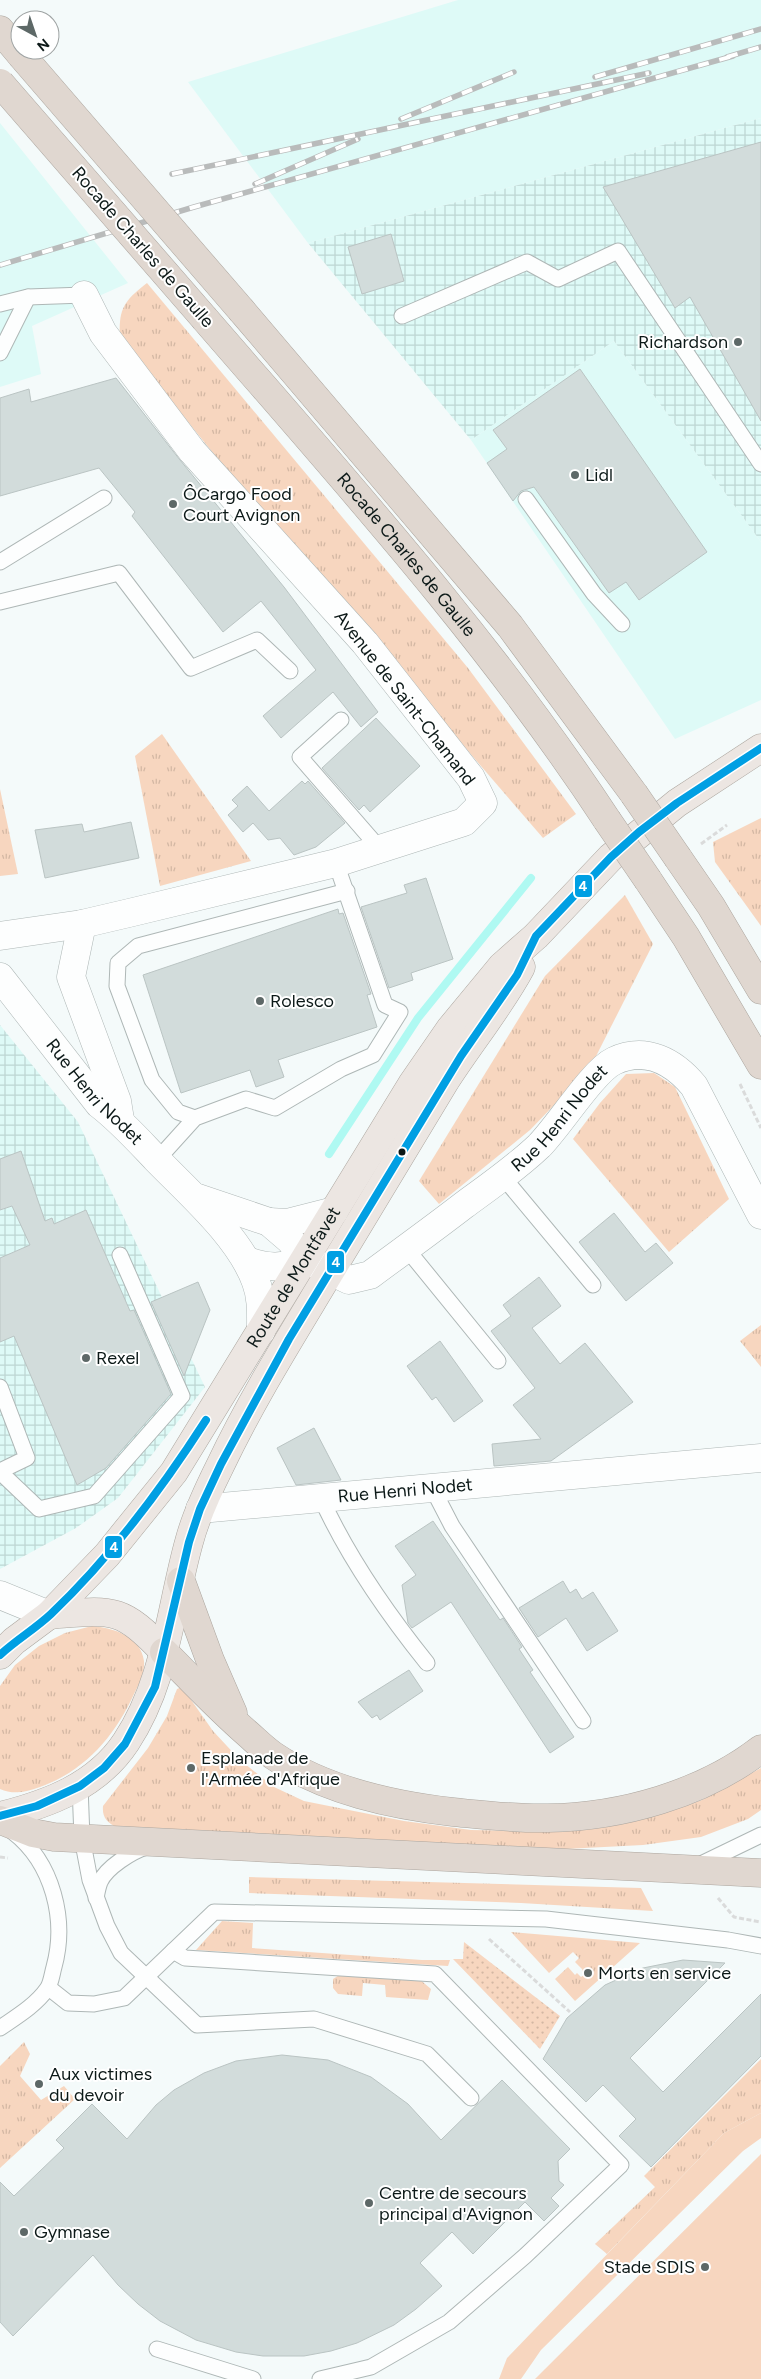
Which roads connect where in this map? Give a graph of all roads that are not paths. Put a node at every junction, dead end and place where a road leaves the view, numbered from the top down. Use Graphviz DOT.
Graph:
graph roads {
  1 [pos="0,30"];
  2 [pos="0,83"];
  3 [pos="84,295"];
  4 [pos="28,297"];
  5 [pos="0,304"];
  6 [pos="402,316"];
  7 [pos="0,353"];
  8 [pos="761,464"];
  9 [pos="104,498"];
  10 [pos="526,498"];
  11 [pos="0,562"];
  12 [pos="0,602"];
  13 [pos="622,624"];
  14 [pos="290,671"];
  15 [pos="341,720"];
  16 [pos="761,748"];
  17 [pos="380,849"];
  18 [pos="336,864"];
  19 [pos="347,891"];
  20 [pos="82,924"];
  21 [pos="0,936"];
  22 [pos="536,936"];
  23 [pos="0,977"];
  24 [pos="761,990"];
  25 [pos="761,1064"];
  26 [pos="195,1118"];
  27 [pos="120,1120"];
  28 [pos="157,1160"];
  29 [pos="502,1177"];
  30 [pos="198,1198"];
  31 [pos="334,1211"];
  32 [pos="761,1215"];
  33 [pos="269,1222"];
  34 [pos="406,1248"];
  35 [pos="120,1255"];
  36 [pos="305,1259"];
  37 [pos="247,1261"];
  38 [pos="330,1271"];
  39 [pos="593,1285"];
  40 [pos="261,1331"];
  41 [pos="498,1361"];
  42 [pos="0,1387"];
  43 [pos="761,1458"];
  44 [pos="0,1472"];
  45 [pos="439,1486"];
  46 [pos="321,1498"];
  47 [pos="200,1509"];
  48 [pos="181,1581"];
  49 [pos="3,1599"];
  50 [pos="49,1615"];
  51 [pos="164,1652"];
  52 [pos="0,1655"];
  53 [pos="427,1663"];
  54 [pos="583,1721"];
  55 [pos="239,1726"];
  56 [pos="761,1749"];
  57 [pos="80,1786"];
  58 [pos="0,1816"];
  59 [pos="0,1821"];
  60 [pos="761,1835"];
  61 [pos="82,1838"];
  62 [pos="165,1842"];
  63 [pos="693,1868"];
  64 [pos="761,1873"];
  65 [pos="96,1898"];
  66 [pos="761,1946"];
  67 [pos="173,1951"];
  68 [pos="147,1977"];
  69 [pos="49,1988"];
  70 [pos="0,2028"];
  71 [pos="471,2098"];
  72 [pos="157,2349"];
  73 [pos="253,2379"];
  74 [pos="320,2379"];
  1 -- 24 [label="highway, Rocade Charles de Gaulle, bridge"];
  2 -- 25 [label="highway, Rocade Charles de Gaulle, bridge"];
  3 -- 4 [label="lane"];
  3 -- 17 [label="street, Avenue de Saint-Chamand"];
  4 -- 5 [label="lane"];
  4 -- 7 [label="lane"];
  6 -- 8 [label="lane"];
  9 -- 11 [label="lane"];
  10 -- 13 [label="lane"];
  12 -- 14 [label="lane"];
  15 -- 17 [label="lane"];
  16 -- 22 [label="main road, Route de Montfavet"];
  17 -- 18 [label="street, Avenue de Saint-Chamand"];
  18 -- 19 [label="lane"];
  18 -- 20 [label="street, Avenue de Saint-Chamand"];
  19 -- 26 [label="lane"];
  19 -- 26 [label="lane"];
  20 -- 21 [label="street, Avenue de Saint-Chamand"];
  20 -- 27 [label="street"];
  22 -- 31 [label="main road, Route de Montfavet"];
  22 -- 38 [label="main road, Route de Montfavet"];
  23 -- 27 [label="street, Rue Henri Nodet"];
  26 -- 28 [label="lane"];
  27 -- 28 [label="street, Rue Henri Nodet"];
  28 -- 30 [label="street, Rue Henri Nodet"];
  29 -- 32 [label="street, Rue Henri Nodet"];
  29 -- 34 [label="street, Rue Henri Nodet"];
  29 -- 39 [label="lane"];
  30 -- 33 [label="street, Rue Henri Nodet"];
  30 -- 37 [label="street, Rue Henri Nodet"];
  31 -- 33 [label="street, Rue Henri Nodet"];
  31 -- 36 [label="main road, Route de Montfavet"];
  33 -- 36 [label="street, Rue Henri Nodet"];
  34 -- 38 [label="street, Rue Henri Nodet"];
  34 -- 41 [label="lane"];
  35 -- 44 [label="lane"];
  36 -- 37 [label="street"];
  36 -- 38 [label="street, Rue Henri Nodet"];
  36 -- 40 [label="main road, Route de Montfavet"];
  37 -- 40 [label="street, Rue Henri Nodet"];
  38 -- 47 [label="main road, Route de Montfavet"];
  40 -- 50 [label="main road, Route de Montfavet"];
  42 -- 44 [label="lane"];
  43 -- 45 [label="street, Rue Henri Nodet"];
  45 -- 46 [label="street, Rue Henri Nodet"];
  45 -- 54 [label="lane"];
  46 -- 47 [label="street, Rue Henri Nodet"];
  46 -- 53 [label="lane"];
  47 -- 48 [label="main road, Route de Montfavet"];
  48 -- 51 [label="main road, Route de Montfavet"];
  48 -- 55 [label="highway"];
  49 -- 50 [label="street"];
  50 -- 51 [label="main road"];
  50 -- 52 [label="main road, Route de Montfavet"];
  51 -- 55 [label="highway"];
  51 -- 57 [label="main road, Route de Montfavet"];
  55 -- 56 [label="highway"];
  57 -- 58 [label="main road, Route de Montfavet"];
  57 -- 61 [label="lane"];
  59 -- 61 [label="highway"];
  59 -- 69 [label="lane"];
  60 -- 63 [label="lane"];
  61 -- 62 [label="highway"];
  61 -- 65 [label="lane"];
  62 -- 63 [label="highway"];
  62 -- 65 [label="lane"];
  63 -- 64 [label="highway"];
  65 -- 68 [label="lane"];
  66 -- 67 [label="lane"];
  67 -- 68 [label="lane"];
  67 -- 74 [label="lane"];
  68 -- 69 [label="lane"];
  68 -- 71 [label="lane"];
  69 -- 70 [label="lane"];
  72 -- 73 [label="lane"];
}
